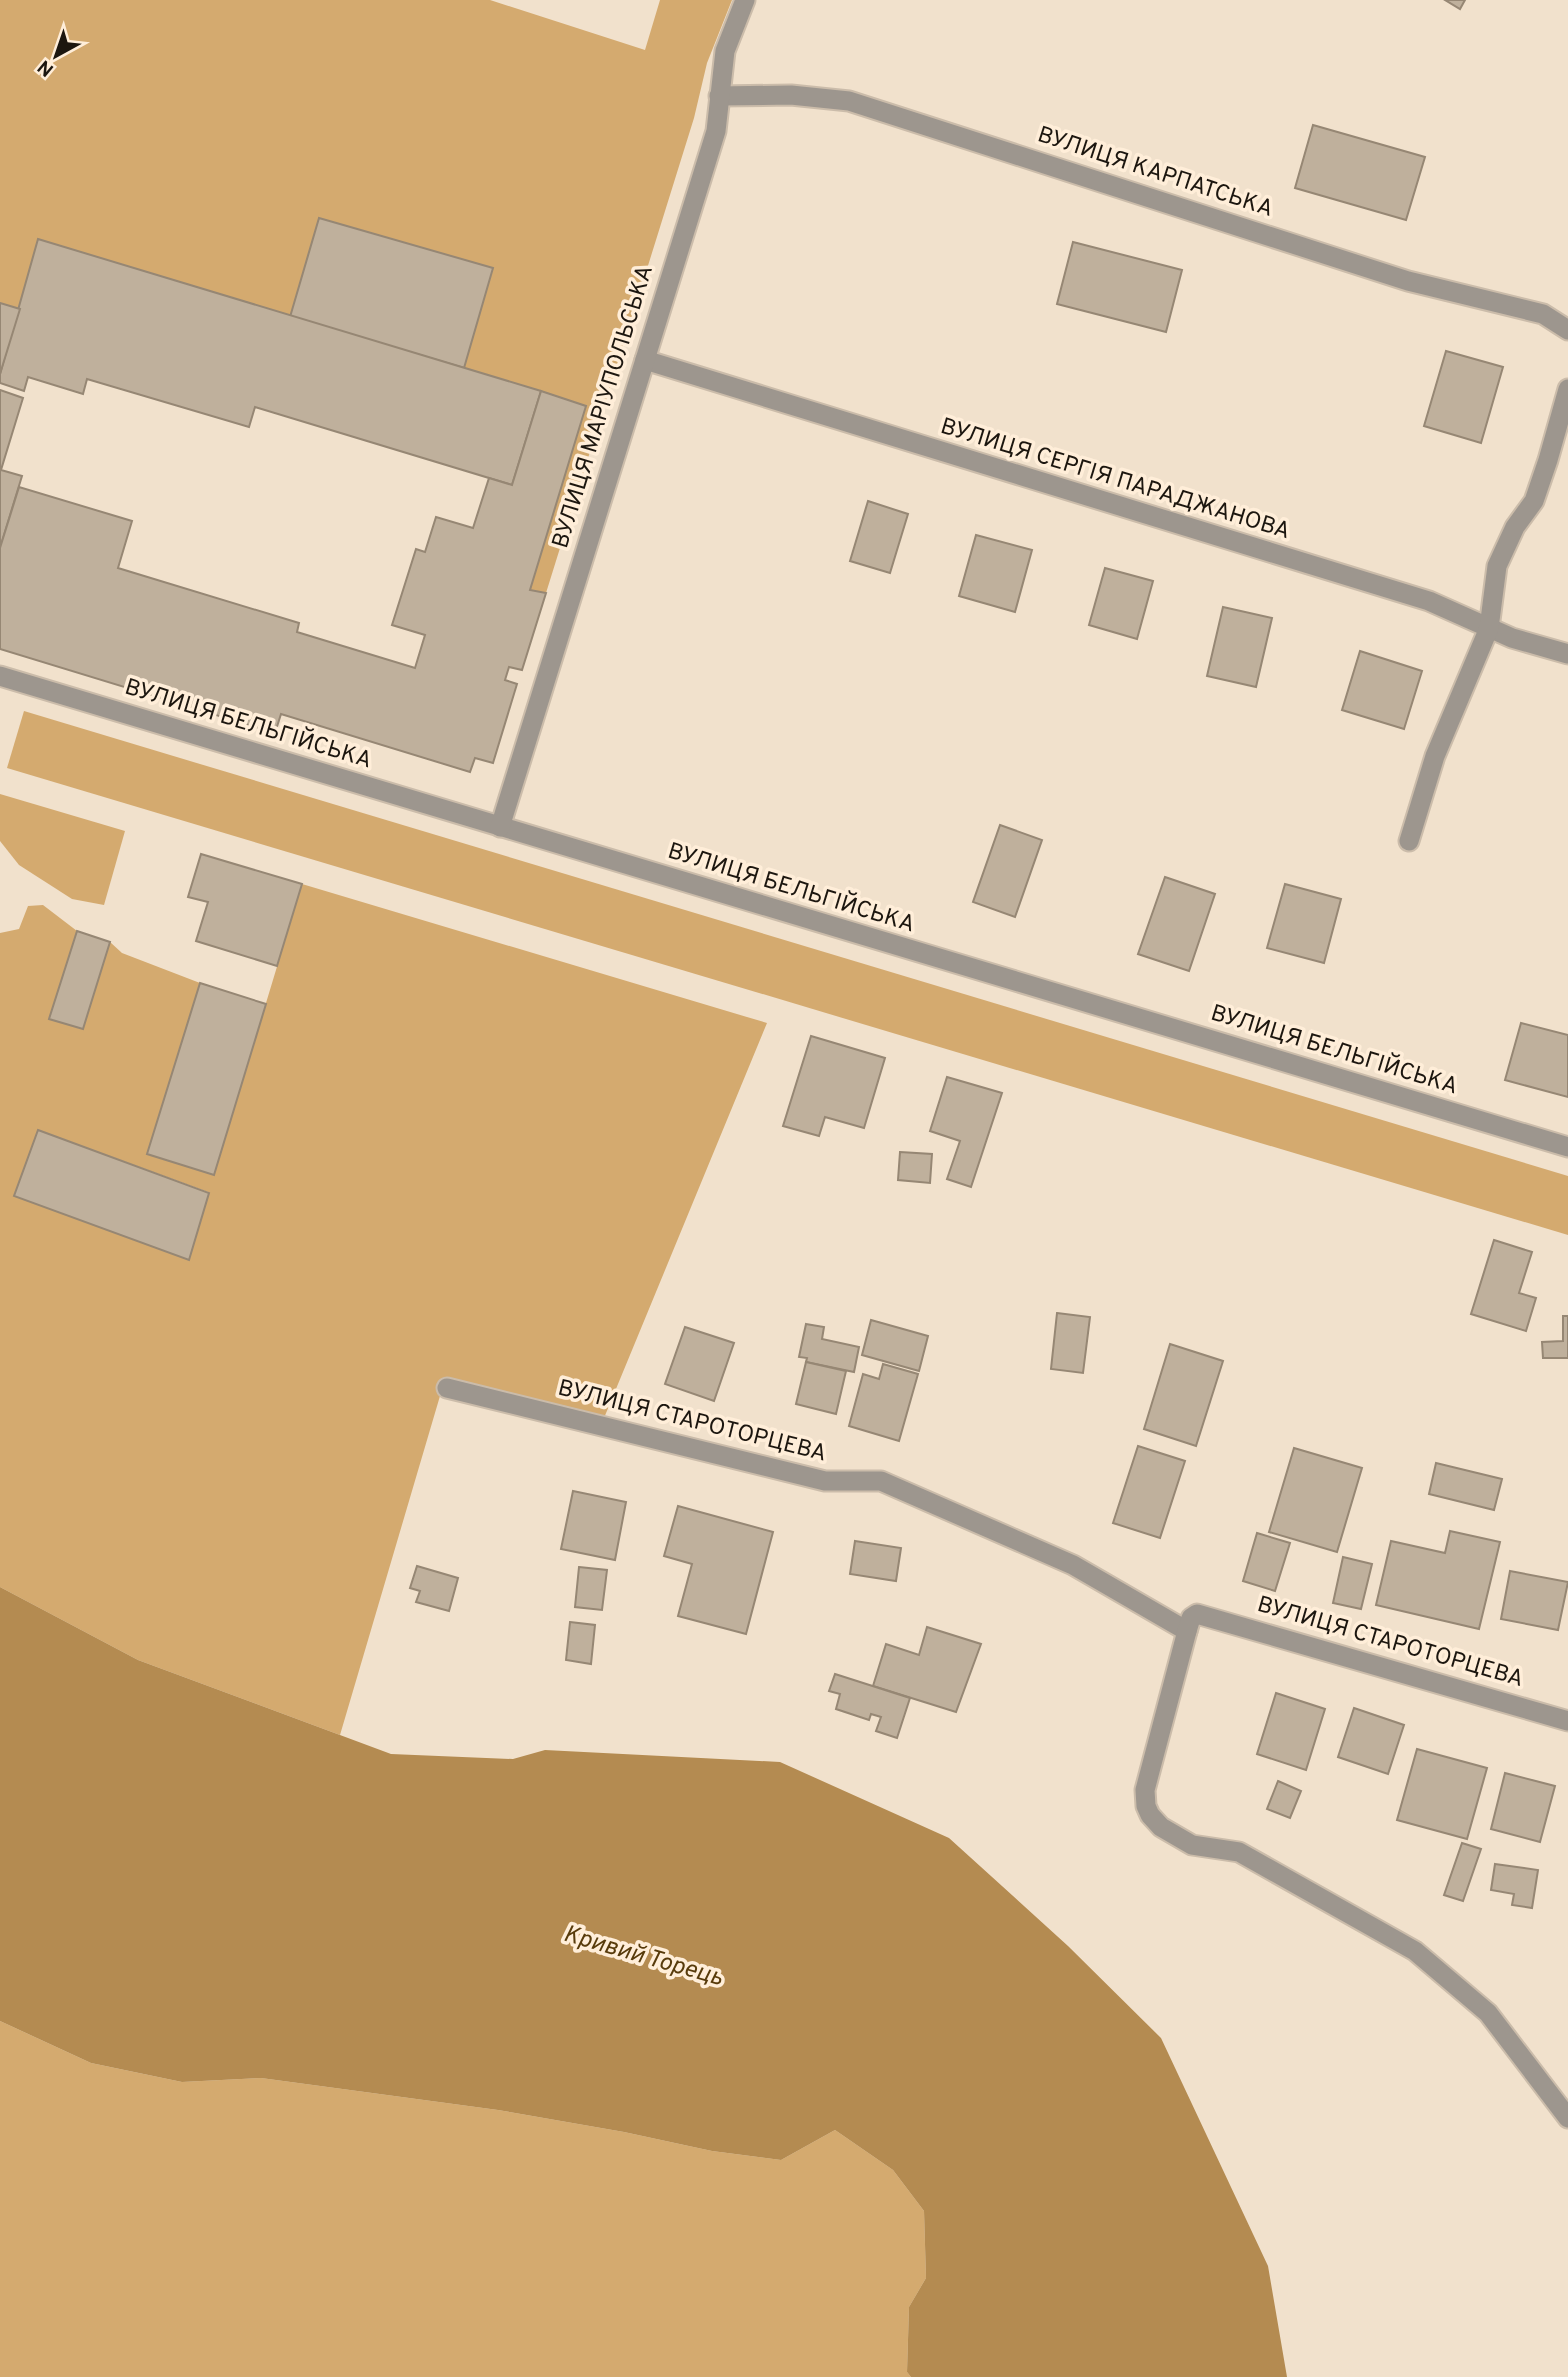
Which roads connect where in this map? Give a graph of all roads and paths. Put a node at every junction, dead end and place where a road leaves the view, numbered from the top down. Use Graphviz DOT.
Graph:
graph roads {
  1 [pos="745,0"];
  2 [pos="719,96"];
  3 [pos="1568,330"];
  4 [pos="645,360"];
  5 [pos="1568,389"];
  6 [pos="1489,628"];
  7 [pos="1568,654"];
  8 [pos="0,676"];
  9 [pos="499,827"];
  10 [pos="1409,841"];
  11 [pos="1568,1147"];
  12 [pos="447,1388"];
  13 [pos="1187,1632"];
  14 [pos="1568,1721"];
  15 [pos="1568,2118"];
  1 -- 2 [label="street, ВУЛИЦЯ МАРІУПОЛЬСЬКА"];
  2 -- 3 [label="street, ВУЛИЦЯ КАРПАТСЬКА"];
  2 -- 4 [label="street, ВУЛИЦЯ МАРІУПОЛЬСЬКА"];
  4 -- 6 [label="street, ВУЛИЦЯ СЕРГІЯ ПАРАДЖАНОВА"];
  4 -- 9 [label="street, ВУЛИЦЯ МАРІУПОЛЬСЬКА"];
  5 -- 6 [label="street"];
  6 -- 7 [label="street, ВУЛИЦЯ СЕРГІЯ ПАРАДЖАНОВА"];
  6 -- 10 [label="street"];
  8 -- 9 [label="street, ВУЛИЦЯ БЕЛЬГІЙСЬКА"];
  9 -- 11 [label="street, ВУЛИЦЯ БЕЛЬГІЙСЬКА"];
  12 -- 13 [label="street, ВУЛИЦЯ СТАРОТОРЦЕВА"];
  13 -- 14 [label="street, ВУЛИЦЯ СТАРОТОРЦЕВА"];
  13 -- 15 [label="street"];
}
